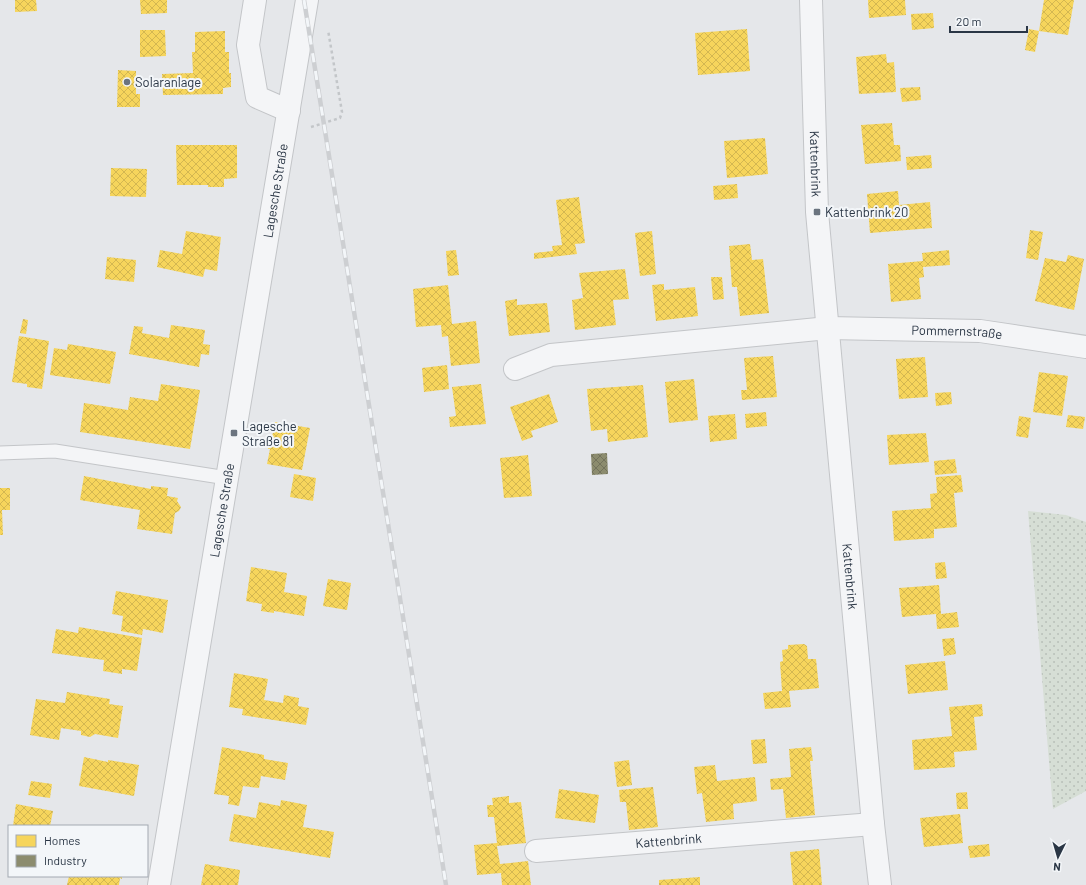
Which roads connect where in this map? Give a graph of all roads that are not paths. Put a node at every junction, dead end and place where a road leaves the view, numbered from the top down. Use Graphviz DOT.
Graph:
graph roads {
  1 [pos="255,0"];
  2 [pos="307,0"];
  3 [pos="811,0"];
  4 [pos="289,111"];
  5 [pos="828,328"];
  6 [pos="1086,347"];
  7 [pos="515,369"];
  8 [pos="0,453"];
  9 [pos="227,478"];
  10 [pos="873,824"];
  11 [pos="536,851"];
  12 [pos="159,885"];
  13 [pos="880,885"];
  1 -- 4 [label="street"];
  2 -- 4 [label="street, Lagesche Straße"];
  3 -- 5 [label="street, Kattenbrink"];
  4 -- 9 [label="street, Lagesche Straße"];
  5 -- 6 [label="street, Pommernstraße"];
  5 -- 7 [label="street"];
  5 -- 10 [label="street, Kattenbrink"];
  8 -- 9 [label="lane"];
  9 -- 12 [label="street, Lagesche Straße"];
  10 -- 11 [label="street, Kattenbrink"];
  10 -- 13 [label="street, Kattenbrink"];
}
